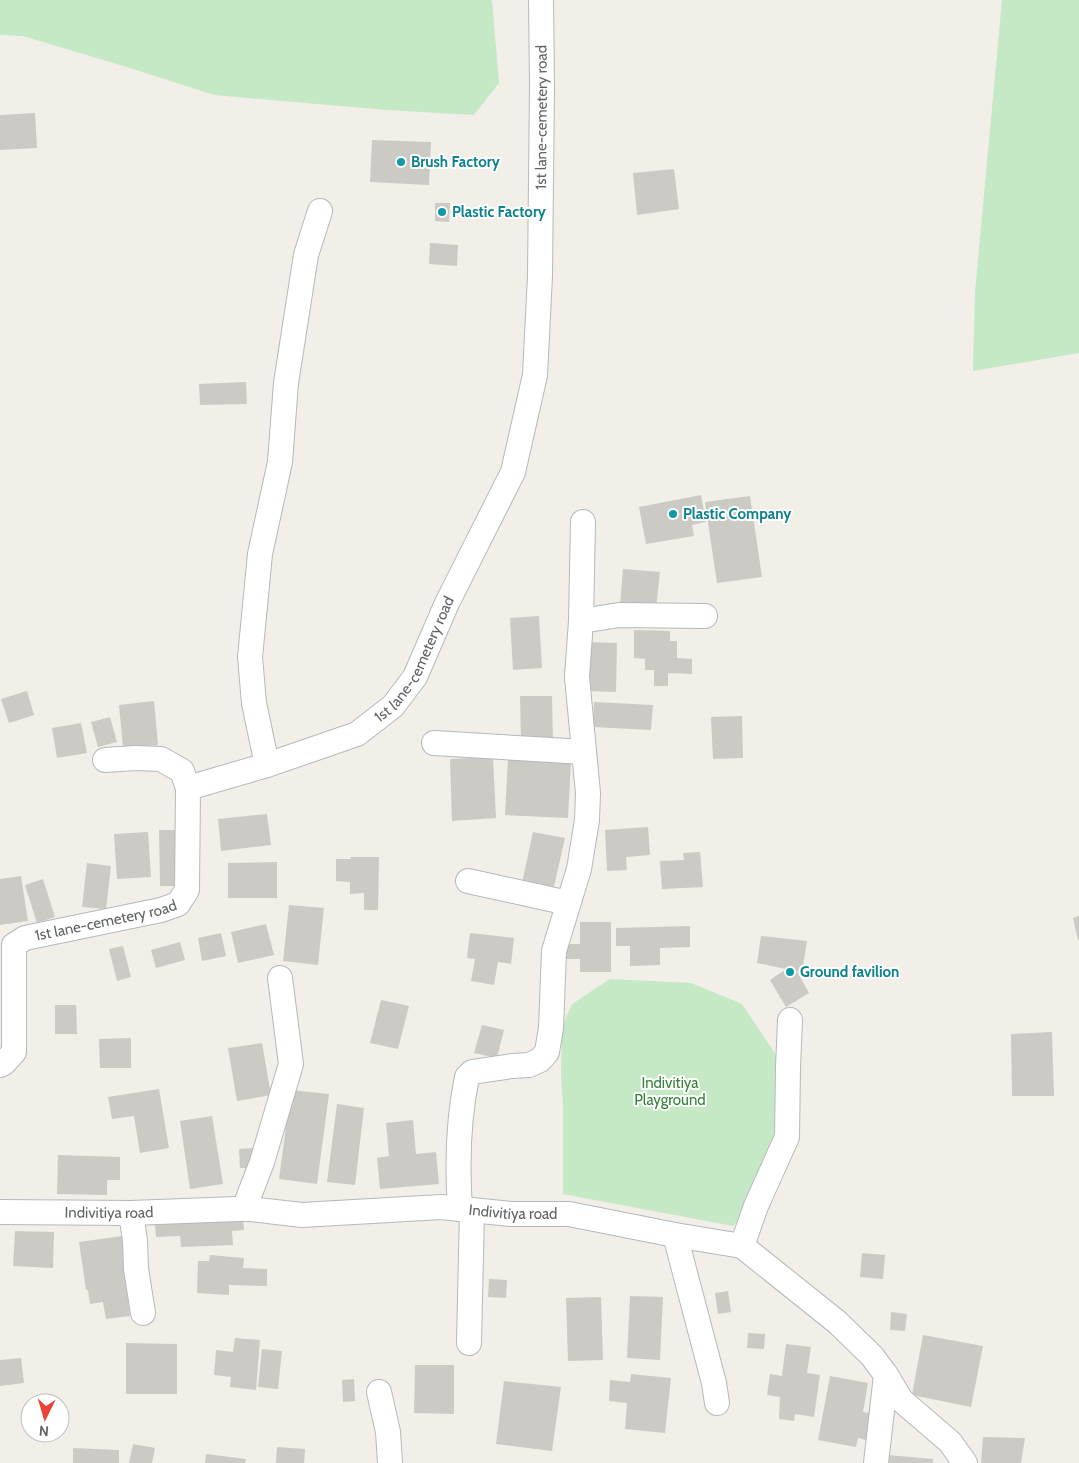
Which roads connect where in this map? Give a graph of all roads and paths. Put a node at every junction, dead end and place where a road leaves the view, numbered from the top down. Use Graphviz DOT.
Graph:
graph roads {
  1 [pos="541,0"];
  2 [pos="320,210"];
  3 [pos="583,522"];
  4 [pos="705,616"];
  5 [pos="581,621"];
  6 [pos="434,742"];
  7 [pos="584,752"];
  8 [pos="104,760"];
  9 [pos="267,765"];
  10 [pos="188,788"];
  11 [pos="468,881"];
  12 [pos="568,903"];
  13 [pos="280,978"];
  14 [pos="790,1020"];
  15 [pos="0,1065"];
  16 [pos="244,1209"];
  17 [pos="466,1209"];
  18 [pos="0,1212"];
  19 [pos="131,1213"];
  20 [pos="675,1235"];
  21 [pos="742,1246"];
  22 [pos="143,1313"];
  23 [pos="469,1343"];
  24 [pos="886,1375"];
  25 [pos="379,1392"];
  26 [pos="716,1403"];
  27 [pos="390,1463"];
  28 [pos="876,1463"];
  29 [pos="965,1463"];
  1 -- 9 [label="street, 1st lane-cemetery road"];
  2 -- 9 [label="street"];
  3 -- 5 [label="street"];
  4 -- 5 [label="street"];
  5 -- 7 [label="street"];
  6 -- 7 [label="street"];
  7 -- 12 [label="street"];
  8 -- 10 [label="street"];
  9 -- 10 [label="street, 1st lane-cemetery road"];
  10 -- 15 [label="street, 1st lane-cemetery road"];
  11 -- 12 [label="street"];
  12 -- 17 [label="street"];
  13 -- 16 [label="street"];
  14 -- 21 [label="street"];
  16 -- 17 [label="street, Indivitiya road"];
  16 -- 19 [label="street, Indivitiya road"];
  17 -- 20 [label="street, Indivitiya road"];
  17 -- 23 [label="street"];
  18 -- 19 [label="street, Indivitiya road"];
  19 -- 22 [label="street"];
  20 -- 21 [label="street, Indivitiya road"];
  20 -- 26 [label="street"];
  21 -- 24 [label="street, Indivitiya road"];
  24 -- 28 [label="street"];
  24 -- 29 [label="street, Indivitiya road"];
  25 -- 27 [label="street"];
}
